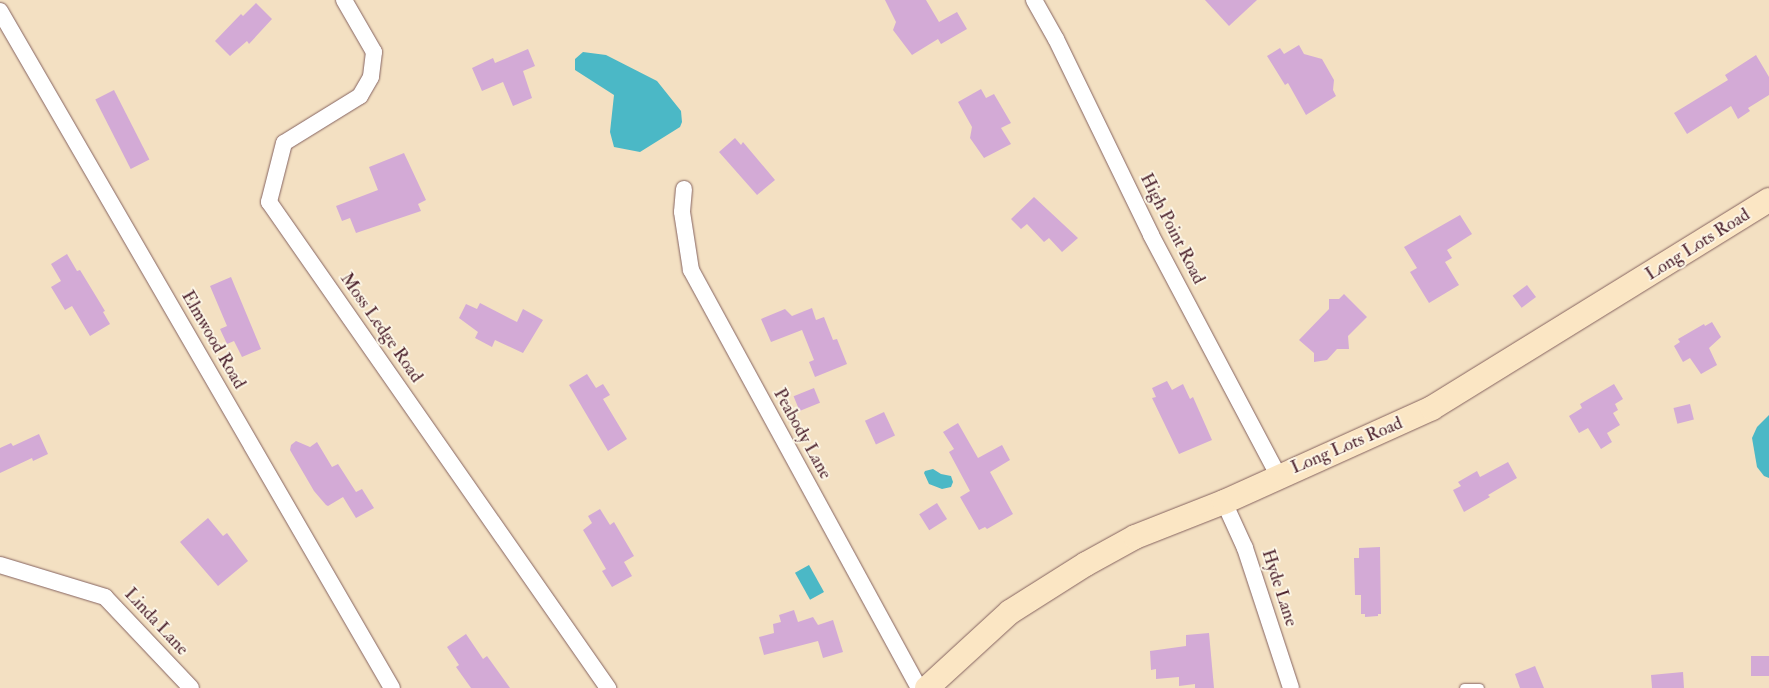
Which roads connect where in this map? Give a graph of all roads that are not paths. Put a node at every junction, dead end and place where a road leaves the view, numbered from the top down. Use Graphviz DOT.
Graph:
graph roads {
  1 [pos="344,0"];
  2 [pos="1034,0"];
  3 [pos="0,11"];
  4 [pos="684,189"];
  5 [pos="1769,200"];
  6 [pos="1278,475"];
  7 [pos="1224,502"];
  8 [pos="0,565"];
  9 [pos="191,688"];
  10 [pos="392,688"];
  11 [pos="608,688"];
  12 [pos="919,688"];
  13 [pos="927,688"];
  14 [pos="1291,688"];
  15 [pos="1464,688"];
  16 [pos="1479,688"];
  1 -- 11 [label="street, Moss Ledge Road"];
  2 -- 6 [label="street, High Point Road"];
  3 -- 10 [label="street, Elmwood Road"];
  4 -- 12 [label="street, Peabody Lane"];
  5 -- 6 [label="main road, Long Lots Road"];
  6 -- 7 [label="main road, Long Lots Road"];
  7 -- 13 [label="main road, Long Lots Road"];
  7 -- 14 [label="street, Hyde Lane"];
  8 -- 9 [label="street, Linda Lane"];
  15 -- 16 [label="lane"];
}
